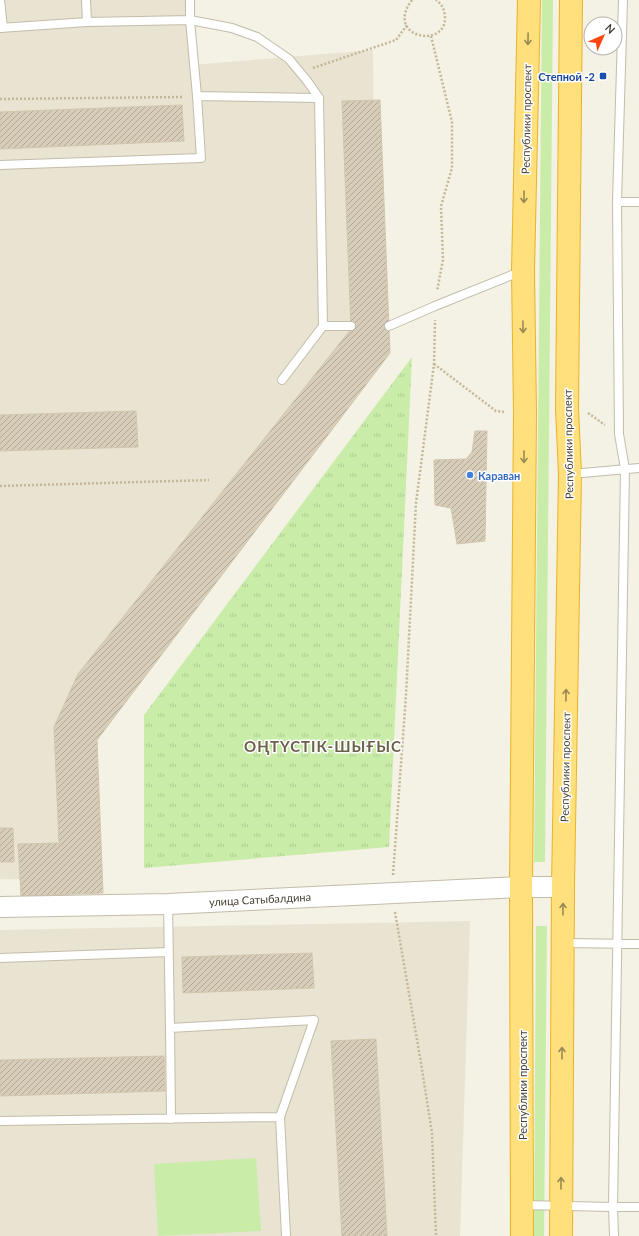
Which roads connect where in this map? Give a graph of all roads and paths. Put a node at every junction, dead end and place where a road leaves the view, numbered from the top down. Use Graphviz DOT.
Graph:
graph roads {
  1 [pos="0,0"];
  2 [pos="86,0"];
  3 [pos="190,0"];
  4 [pos="412,0"];
  5 [pos="436,0"];
  6 [pos="529,0"];
  7 [pos="571,0"];
  8 [pos="616,0"];
  9 [pos="623,4"];
  10 [pos="190,20"];
  11 [pos="87,22"];
  12 [pos="406,25"];
  13 [pos="2,28"];
  14 [pos="431,36"];
  15 [pos="299,72"];
  16 [pos="198,96"];
  17 [pos="318,98"];
  18 [pos="0,99"];
  19 [pos="0,165"];
  20 [pos="617,202"];
  21 [pos="639,202"];
  22 [pos="523,271"];
  23 [pos="435,306"];
  24 [pos="323,326"];
  25 [pos="351,326"];
  26 [pos="389,326"];
  27 [pos="434,364"];
  28 [pos="282,380"];
  29 [pos="496,411"];
  30 [pos="639,468"];
  31 [pos="625,469"];
  32 [pos="570,474"];
  33 [pos="209,480"];
  34 [pos="0,486"];
  35 [pos="521,887"];
  36 [pos="563,887"];
  37 [pos="391,892"];
  38 [pos="168,904"];
  39 [pos="0,907"];
  40 [pos="563,942"];
  41 [pos="618,944"];
  42 [pos="639,944"];
  43 [pos="168,952"];
  44 [pos="0,958"];
  45 [pos="170,1028"];
  46 [pos="280,1117"];
  47 [pos="171,1119"];
  48 [pos="0,1122"];
  49 [pos="522,1205"];
  50 [pos="561,1206"];
  51 [pos="613,1207"];
  52 [pos="639,1207"];
  53 [pos="286,1236"];
  54 [pos="436,1236"];
  55 [pos="522,1236"];
  56 [pos="561,1236"];
  57 [pos="614,1236"];
  1 -- 13 [label="lane"];
  2 -- 11 [label="lane"];
  3 -- 10 [label="lane"];
  4 -- 12 [label="path"];
  5 -- 14 [label="path"];
  6 -- 22 [label="highway, Республики проспект, one-way"];
  7 -- 32 [label="highway, Республики проспект"];
  8 -- 9 [label="lane"];
  9 -- 20 [label="lane"];
  10 -- 11 [label="lane"];
  10 -- 15 [label="lane"];
  10 -- 16 [label="lane"];
  11 -- 13 [label="lane"];
  12 -- 14 [label="path"];
  12 -- 15 [label="path"];
  14 -- 23 [label="path"];
  15 -- 17 [label="lane"];
  16 -- 17 [label="lane"];
  16 -- 18 [label="path"];
  16 -- 19 [label="lane"];
  17 -- 24 [label="lane"];
  20 -- 21 [label="lane"];
  20 -- 31 [label="lane"];
  22 -- 23 [label="lane"];
  22 -- 35 [label="highway, Республики проспект, one-way"];
  23 -- 26 [label="lane"];
  23 -- 27 [label="path"];
  24 -- 25 [label="lane"];
  24 -- 28 [label="lane"];
  27 -- 29 [label="path"];
  27 -- 37 [label="path"];
  30 -- 31 [label="lane"];
  31 -- 32 [label="lane"];
  31 -- 41 [label="lane"];
  36 -- 32 [label="highway, Республики проспект, one-way"];
  33 -- 34 [label="path"];
  35 -- 36 [label="street"];
  35 -- 37 [label="street, улица Сатыбалдина"];
  35 -- 49 [label="highway, Республики проспект"];
  40 -- 36 [label="highway, Республики проспект, one-way"];
  37 -- 38 [label="street, улица Сатыбалдина"];
  37 -- 54 [label="path"];
  38 -- 39 [label="street, улица Сатыбалдина"];
  38 -- 43 [label="lane"];
  40 -- 41 [label="lane"];
  50 -- 40 [label="highway, Республики проспект, one-way"];
  41 -- 42 [label="lane"];
  41 -- 51 [label="lane"];
  43 -- 44 [label="lane"];
  43 -- 45 [label="lane"];
  45 -- 46 [label="lane"];
  45 -- 47 [label="lane"];
  46 -- 47 [label="lane"];
  46 -- 53 [label="lane"];
  47 -- 48 [label="lane"];
  49 -- 50 [label="lane"];
  49 -- 55 [label="highway, Республики проспект"];
  50 -- 51 [label="lane"];
  50 -- 56 [label="highway, Республики проспект"];
  51 -- 52 [label="lane"];
  51 -- 57 [label="lane"];
}
